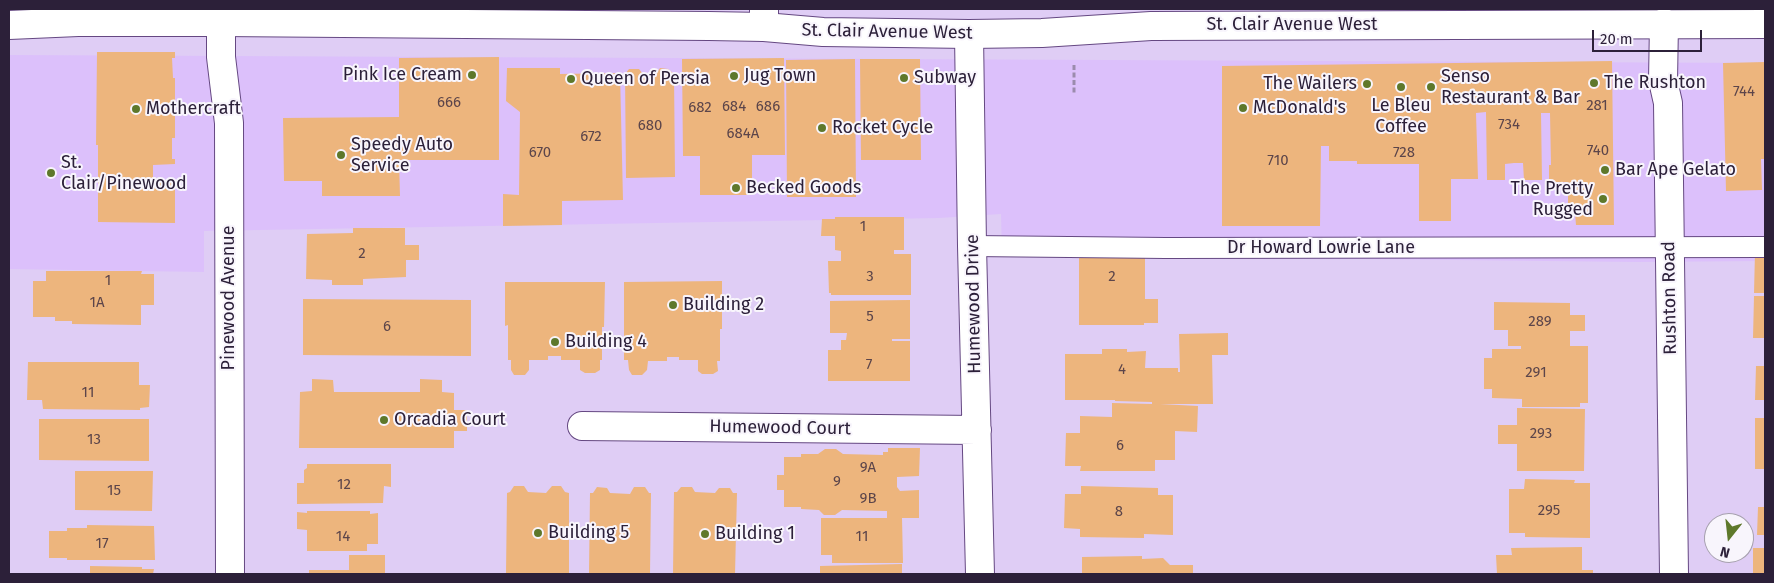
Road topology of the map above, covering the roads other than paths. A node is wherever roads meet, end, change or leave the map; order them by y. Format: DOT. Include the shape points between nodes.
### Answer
graph roads {
  1 [pos="764,18"];
  2 [pos="221,22"];
  3 [pos="1664,23"];
  4 [pos="1765,24"];
  5 [pos="9,25"];
  6 [pos="969,34"];
  7 [pos="972,246"];
  8 [pos="1669,247"];
  9 [pos="1765,247"];
  10 [pos="582,426"];
  11 [pos="977,430"];
  12 [pos="230,574"];
  13 [pos="980,574"];
  14 [pos="1674,574"];
  1 -- 2 [label="street, St. Clair Avenue West"];
  1 -- 6 [label="street, St. Clair Avenue West" via="823,32"];
  2 -- 5 [label="street, St. Clair Avenue West"];
  2 -- 12 [label="street, Pinewood Avenue" via="228,123"];
  3 -- 4 [label="street, St. Clair Avenue West"];
  3 -- 6 [label="street, St. Clair Avenue West" via="1151,26"];
  3 -- 8 [label="street, Rushton Road"];
  6 -- 7 [label="street, Humewood Drive"];
  7 -- 8 [label="lane, Dr Howard Lowrie Lane"];
  7 -- 11 [label="street, Humewood Drive"];
  8 -- 9 [label="lane, Dr Howard Lowrie Lane"];
  8 -- 14 [label="street, Rushton Road"];
  10 -- 11 [label="street, Humewood Court"];
  11 -- 13 [label="street, Humewood Drive"];
}
